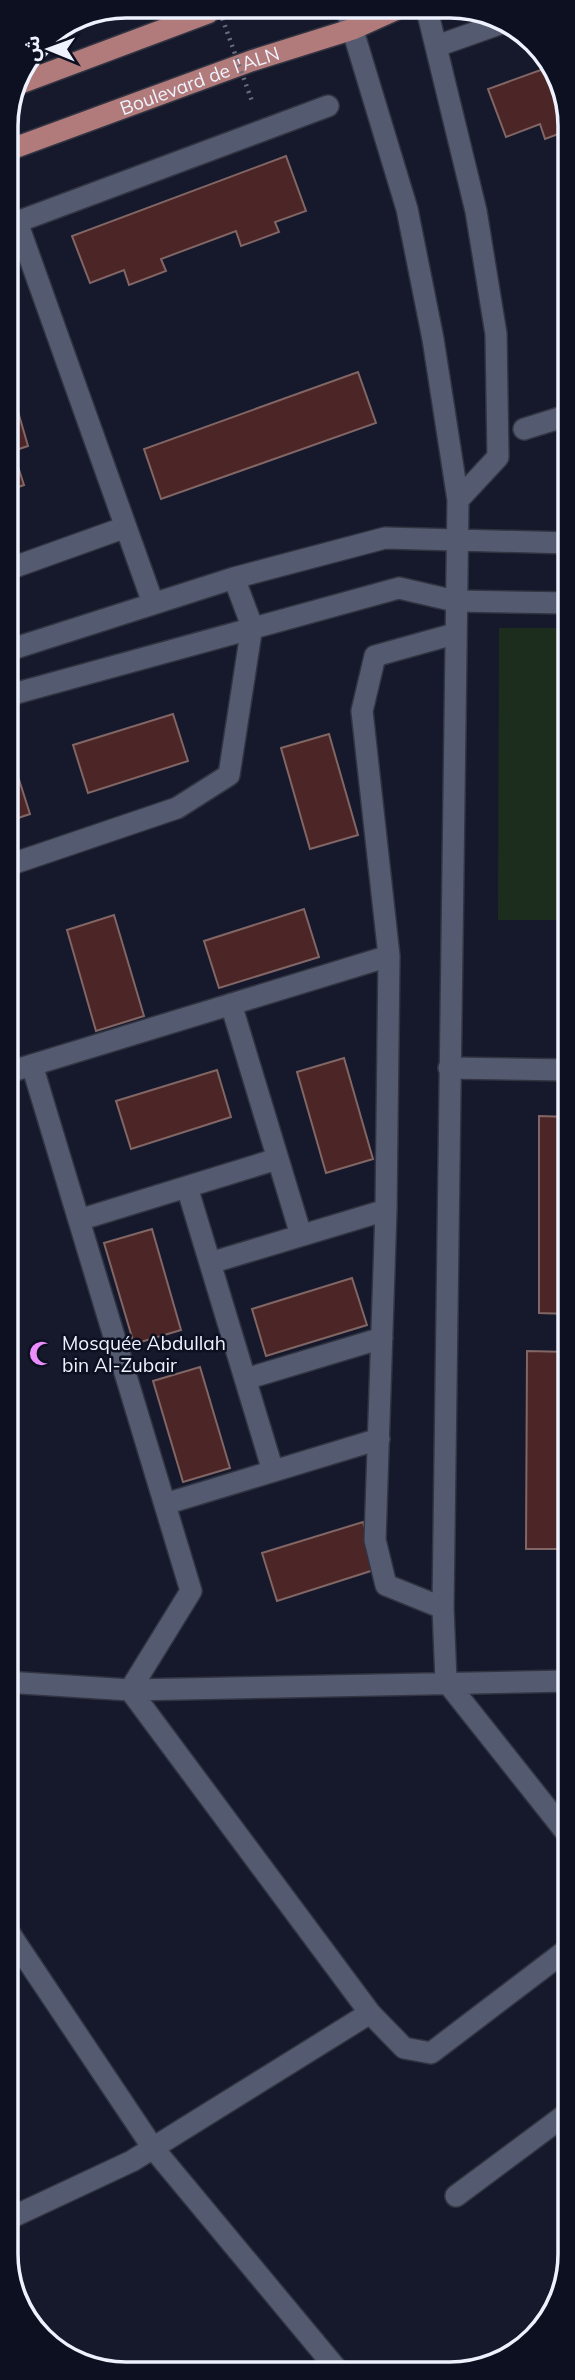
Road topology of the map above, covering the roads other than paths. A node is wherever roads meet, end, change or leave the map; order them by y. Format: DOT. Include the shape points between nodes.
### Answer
graph roads {
  1 [pos="195,18"];
  2 [pos="429,18"];
  3 [pos="350,20"];
  4 [pos="492,27"];
  5 [pos="437,46"];
  6 [pos="28,80"];
  7 [pos="328,106"];
  8 [pos="18,146"];
  9 [pos="18,221"];
  10 [pos="18,243"];
  11 [pos="558,418"];
  12 [pos="524,429"];
  13 [pos="458,500"];
  14 [pos="125,527"];
  15 [pos="457,542"];
  16 [pos="558,543"];
  17 [pos="18,566"];
  18 [pos="234,578"];
  19 [pos="455,601"];
  20 [pos="153,603"];
  21 [pos="558,603"];
  22 [pos="252,626"];
  23 [pos="454,634"];
  24 [pos="18,647"];
  25 [pos="18,693"];
  26 [pos="18,862"];
  27 [pos="389,956"];
  28 [pos="231,1004"];
  29 [pos="32,1065"];
  30 [pos="449,1068"];
  31 [pos="18,1069"];
  32 [pos="558,1070"];
  33 [pos="277,1160"];
  34 [pos="187,1186"];
  35 [pos="386,1210"];
  36 [pos="79,1220"];
  37 [pos="301,1235"];
  38 [pos="210,1263"];
  39 [pos="382,1338"];
  40 [pos="246,1379"];
  41 [pos="379,1439"];
  42 [pos="273,1471"];
  43 [pos="165,1504"];
  44 [pos="443,1608"];
  45 [pos="446,1681"];
  46 [pos="557,1681"];
  47 [pos="18,1683"];
  48 [pos="130,1690"];
  49 [pos="557,1821"];
  50 [pos="18,1946"];
  51 [pos="557,1957"];
  52 [pos="370,2013"];
  53 [pos="557,2128"];
  54 [pos="153,2148"];
  55 [pos="456,2196"];
  56 [pos="18,2215"];
  57 [pos="331,2362"];
  1 -- 6 [label="main road"];
  2 -- 5 [label="street"];
  3 -- 8 [label="main road, Boulevard de l'ALN"];
  3 -- 13 [label="street" via="407,209"];
  4 -- 5 [label="street"];
  5 -- 13 [label="street" via="476,211 496,334 498,457"];
  7 -- 9 [label="street"];
  10 -- 14 [label="street"];
  11 -- 12 [label="street"];
  13 -- 15 [label="street"];
  14 -- 17 [label="street"];
  14 -- 20 [label="street"];
  15 -- 16 [label="street"];
  15 -- 18 [label="street" via="385,538"];
  15 -- 19 [label="street"];
  18 -- 20 [label="street"];
  18 -- 22 [label="street"];
  19 -- 21 [label="street"];
  19 -- 22 [label="street" via="399,589"];
  19 -- 23 [label="street"];
  20 -- 24 [label="street"];
  22 -- 25 [label="street"];
  22 -- 26 [label="street" via="229,775 177,808"];
  23 -- 27 [label="street" via="376,656 362,710"];
  23 -- 30 [label="street"];
  27 -- 28 [label="street"];
  27 -- 35 [label="street"];
  28 -- 29 [label="street"];
  28 -- 33 [label="street"];
  29 -- 31 [label="street"];
  29 -- 36 [label="street"];
  30 -- 32 [label="street"];
  30 -- 44 [label="street"];
  33 -- 34 [label="street"];
  33 -- 37 [label="street"];
  34 -- 36 [label="street"];
  34 -- 38 [label="street"];
  35 -- 37 [label="street"];
  35 -- 39 [label="street"];
  36 -- 43 [label="street"];
  37 -- 38 [label="street"];
  38 -- 40 [label="street"];
  39 -- 40 [label="street"];
  39 -- 41 [label="street"];
  40 -- 42 [label="street"];
  41 -- 42 [label="street"];
  41 -- 44 [label="street" via="376,1540 386,1585"];
  42 -- 43 [label="street"];
  43 -- 48 [label="street" via="191,1591"];
  44 -- 45 [label="street"];
  45 -- 46 [label="street"];
  45 -- 48 [label="street"];
  45 -- 49 [label="street"];
  47 -- 48 [label="street"];
  48 -- 52 [label="street"];
  50 -- 54 [label="street"];
  51 -- 52 [label="street" via="431,2053 404,2048"];
  52 -- 54 [label="street"];
  53 -- 55 [label="street"];
  54 -- 56 [label="street"];
  54 -- 57 [label="street"];
}
